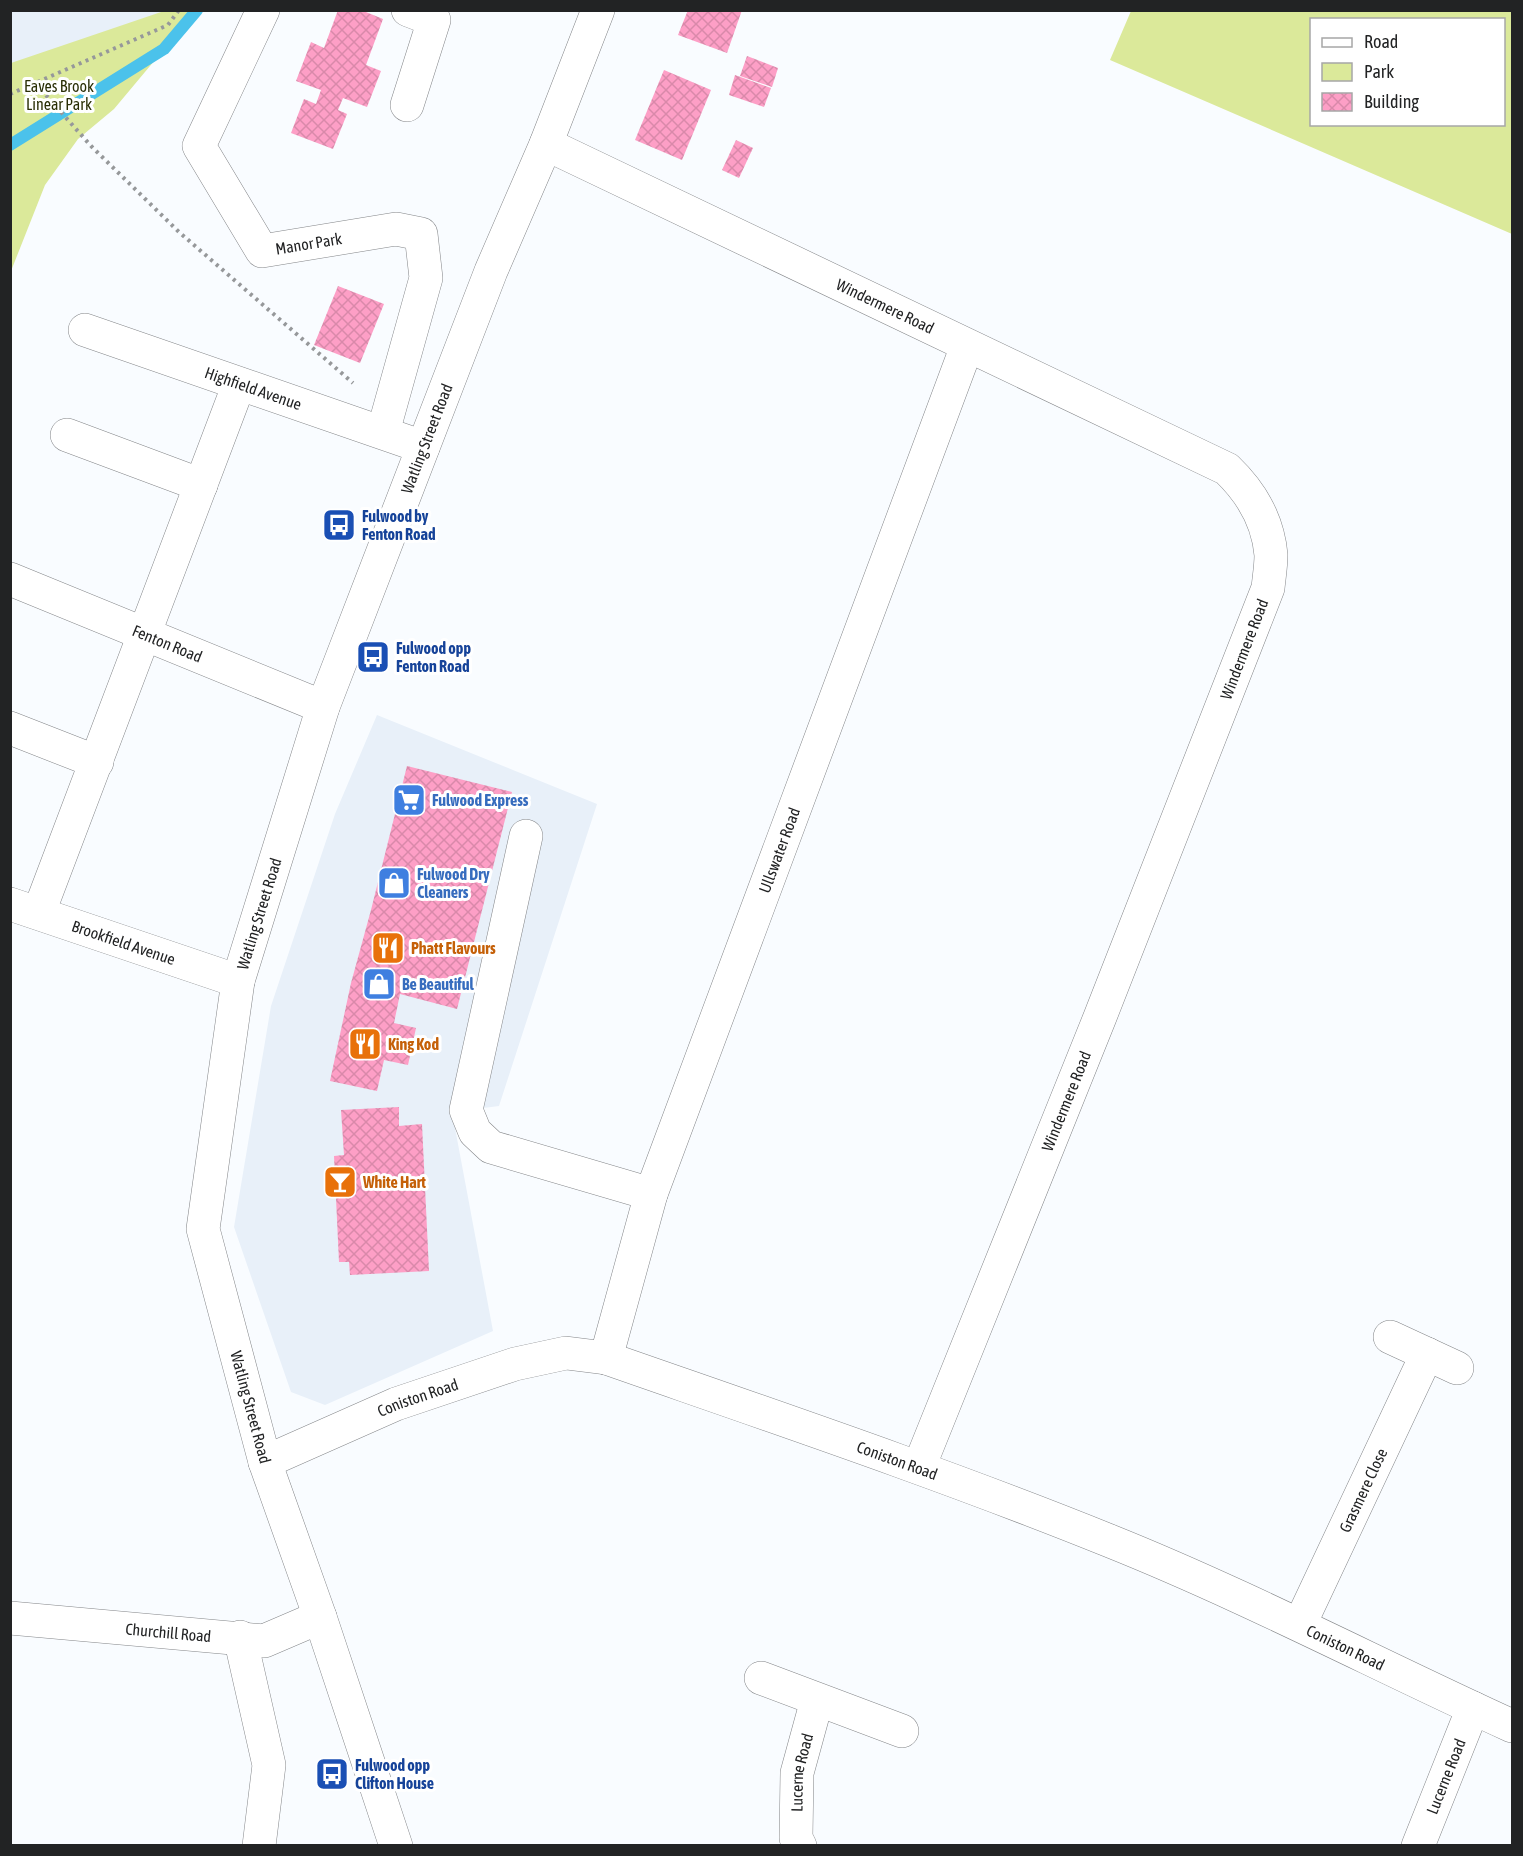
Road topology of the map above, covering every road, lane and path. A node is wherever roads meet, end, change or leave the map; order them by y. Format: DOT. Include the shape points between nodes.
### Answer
graph roads {
  1 [pos="178,10"];
  2 [pos="263,10"];
  3 [pos="408,10"];
  4 [pos="598,10"];
  5 [pos="36,84"];
  6 [pos="10,94"];
  7 [pos="407,105"];
  8 [pos="546,144"];
  9 [pos="85,330"];
  10 [pos="967,346"];
  11 [pos="239,384"];
  12 [pos="382,432"];
  13 [pos="67,435"];
  14 [pos="423,447"];
  15 [pos="201,485"];
  16 [pos="10,579"];
  17 [pos="144,634"];
  18 [pos="323,707"];
  19 [pos="10,728"];
  20 [pos="97,762"];
  21 [pos="526,836"];
  22 [pos="25,908"];
  23 [pos="238,981"];
  24 [pos="651,1194"];
  25 [pos="1390,1337"];
  26 [pos="1427,1354"];
  27 [pos="606,1358"];
  28 [pos="1457,1368"];
  29 [pos="265,1462"];
  30 [pos="919,1467"];
  31 [pos="320,1617"];
  32 [pos="10,1618"];
  33 [pos="1300,1624"];
  34 [pos="240,1637"];
  35 [pos="761,1678"];
  36 [pos="817,1700"];
  37 [pos="1473,1708"];
  38 [pos="1512,1726"];
  39 [pos="902,1731"];
  40 [pos="259,1845"];
  41 [pos="396,1845"];
  42 [pos="800,1845"];
  43 [pos="1418,1845"];
  1 -- 5 [label="path" via="168,25"];
  2 -- 12 [label="street, Manor Park" via="199,146 262,251 396,229 421,234 426,278"];
  3 -- 7 [label="street" via="434,20"];
  4 -- 8 [label="street, Watling Street Road"];
  5 -- 6 [label="path"];
  5 -- 12 [label="path" via="179,232 358,387"];
  8 -- 10 [label="street, Windermere Road"];
  8 -- 14 [label="street, Watling Street Road" via="491,271"];
  9 -- 11 [label="street, Highfield Avenue"];
  10 -- 24 [label="street, Ullswater Road"];
  10 -- 30 [label="street, Windermere Road" via="1227,469 1244,485 1257,506 1270,555 1268,588"];
  11 -- 12 [label="street, Highfield Avenue"];
  11 -- 15 [label="street"];
  12 -- 14 [label="street, Highfield Avenue"];
  13 -- 15 [label="street"];
  14 -- 18 [label="street, Watling Street Road"];
  15 -- 17 [label="street"];
  16 -- 17 [label="street, Fenton Road"];
  17 -- 18 [label="street, Fenton Road"];
  17 -- 20 [label="street"];
  18 -- 23 [label="street, Watling Street Road"];
  19 -- 20 [label="street"];
  20 -- 22 [label="street"];
  21 -- 24 [label="street" via="466,1110 475,1132 491,1147"];
  22 -- 23 [label="street, Brookfield Avenue"];
  23 -- 29 [label="street, Watling Street Road" via="203,1229"];
  24 -- 27 [label="street, Ullswater Road"];
  25 -- 26 [label="street"];
  26 -- 28 [label="street"];
  26 -- 33 [label="street, Grasmere Close"];
  27 -- 29 [label="street, Coniston Road" via="566,1353 515,1364 396,1404"];
  27 -- 30 [label="street, Coniston Road"];
  29 -- 31 [label="street, Watling Street Road"];
  30 -- 33 [label="street, Coniston Road" via="1112,1542"];
  31 -- 34 [label="street, Churchill Road" via="264,1641"];
  31 -- 41 [label="street, Watling Street Road"];
  32 -- 34 [label="street, Churchill Road"];
  33 -- 37 [label="street, Coniston Road"];
  34 -- 40 [label="street" via="269,1765"];
  35 -- 36 [label="street"];
  36 -- 39 [label="street"];
  36 -- 42 [label="street, Lucerne Road" via="797,1773 796,1838"];
  37 -- 38 [label="street, Coniston Road"];
  37 -- 43 [label="street, Lucerne Road"];
}
